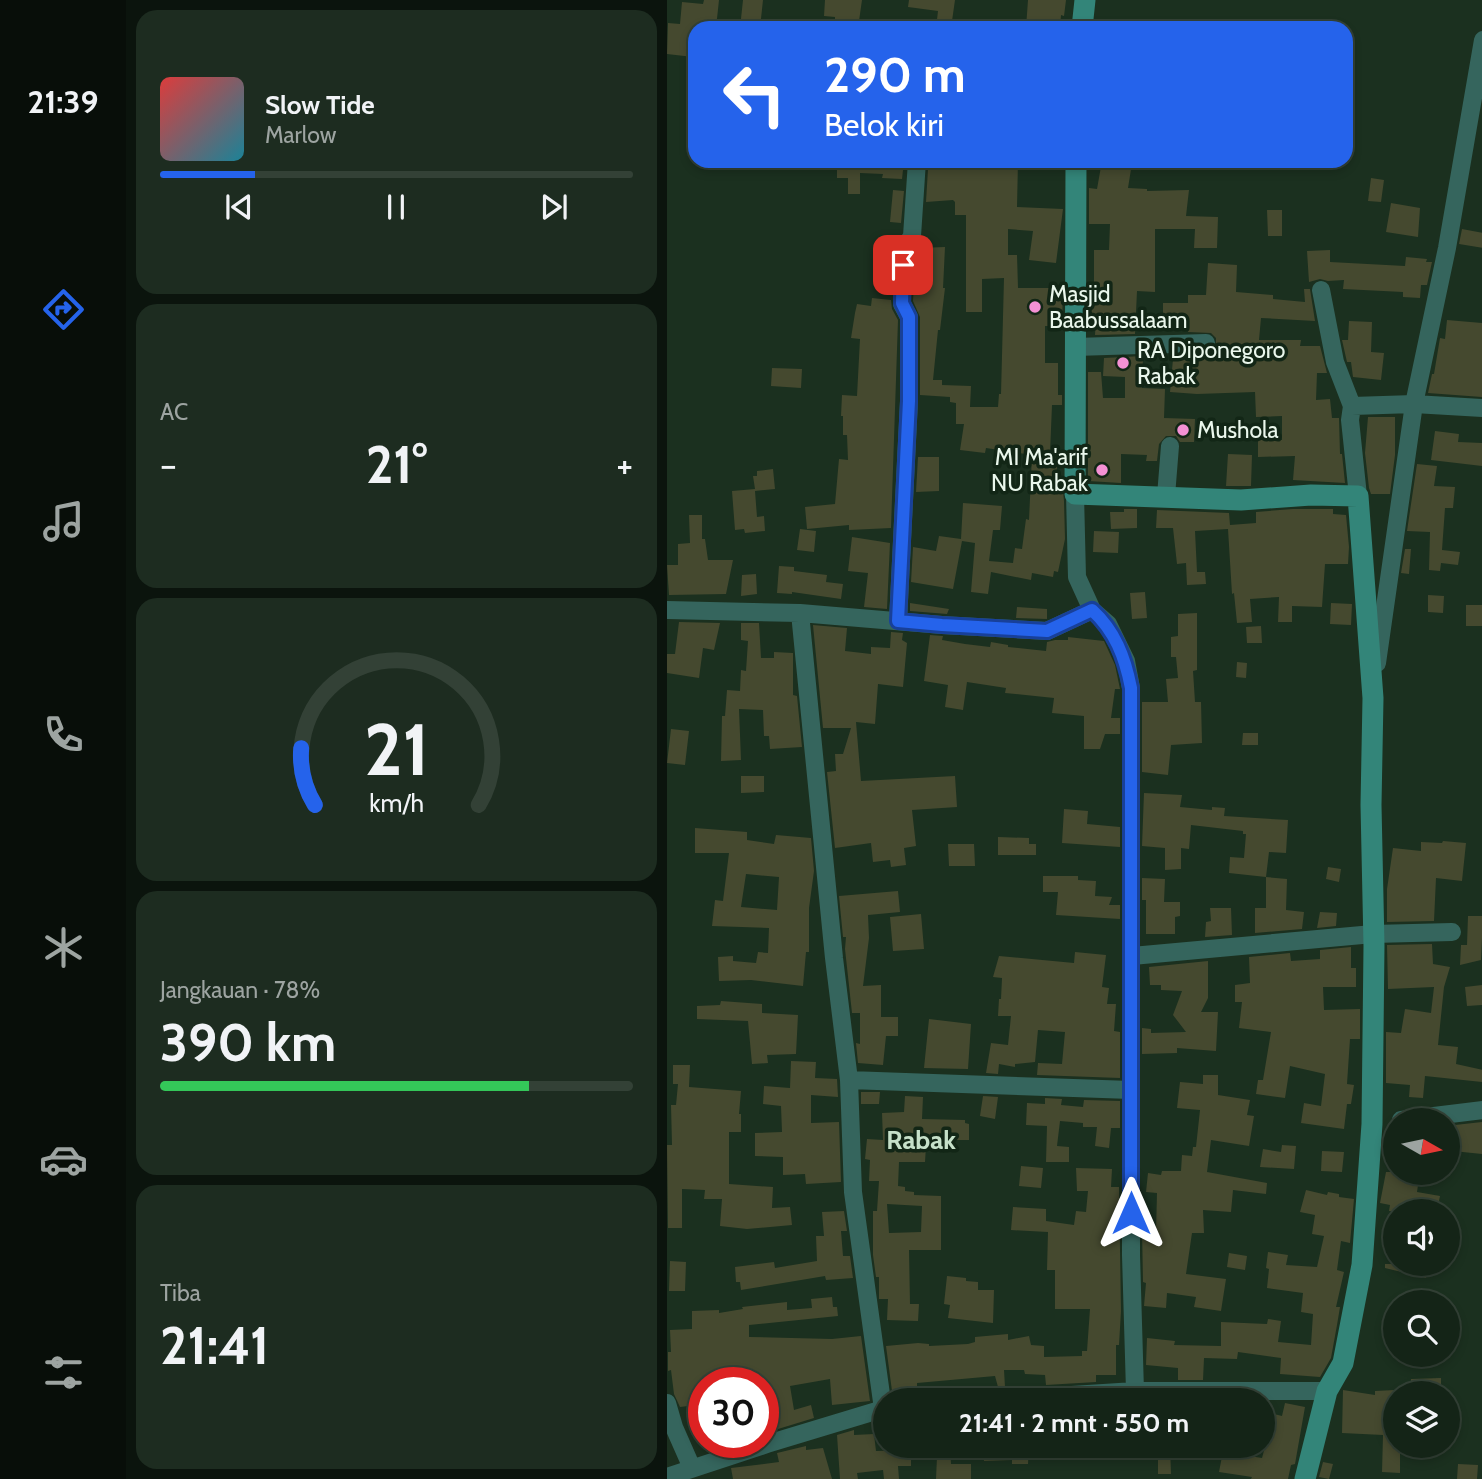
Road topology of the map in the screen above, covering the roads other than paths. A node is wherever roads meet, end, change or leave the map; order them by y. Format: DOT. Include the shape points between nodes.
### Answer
graph roads {
  1 [pos="1085,0"];
  2 [pos="1083,21"];
  3 [pos="1482,40"];
  4 [pos="917,168"];
  5 [pos="1075,168"];
  6 [pos="1321,289"];
  7 [pos="1205,343"];
  8 [pos="1075,347"];
  9 [pos="1414,404"];
  10 [pos="1352,406"];
  11 [pos="1482,408"];
  12 [pos="1170,446"];
  13 [pos="1075,494"];
  14 [pos="1166,496"];
  15 [pos="1358,496"];
  16 [pos="667,610"];
  17 [pos="1092,610"];
  18 [pos="800,613"];
  19 [pos="898,621"];
  20 [pos="1373,698"];
  21 [pos="1452,932"];
  22 [pos="1373,934"];
  23 [pos="1132,956"];
  24 [pos="849,1080"];
  25 [pos="1131,1090"];
  26 [pos="1482,1110"];
  27 [pos="1460,1113"];
  28 [pos="1383,1123"];
  29 [pos="1372,1124"];
  30 [pos="882,1388"];
  31 [pos="1135,1388"];
  32 [pos="1275,1391"];
  33 [pos="1327,1391"];
  34 [pos="667,1403"];
  35 [pos="873,1412"];
  36 [pos="692,1468"];
  37 [pos="667,1476"];
  38 [pos="1305,1479"];
  1 -- 2 [label="street"];
  3 -- 9 [label="street" via="1447,248"];
  4 -- 19 [label="street" via="912,236 903,265 902,303 909,317 909,401"];
  5 -- 8 [label="street"];
  6 -- 10 [label="street" via="1335,362"];
  7 -- 8 [label="street"];
  8 -- 13 [label="street"];
  9 -- 10 [label="street"];
  9 -- 11 [label="street"];
  9 -- 20 [label="street"];
  10 -- 15 [label="street" via="1349,420"];
  12 -- 14 [label="street"];
  13 -- 14 [label="street"];
  13 -- 17 [label="street" via="1077,577"];
  14 -- 15 [label="street" via="1241,500"];
  15 -- 20 [label="street"];
  16 -- 18 [label="street"];
  17 -- 19 [label="street" via="1047,631"];
  17 -- 23 [label="street" via="1107,624 1126,661 1131,688"];
  18 -- 19 [label="street"];
  18 -- 24 [label="street"];
  20 -- 22 [label="street"];
  21 -- 22 [label="street"];
  22 -- 23 [label="street"];
  22 -- 29 [label="street"];
  23 -- 25 [label="street"];
  24 -- 25 [label="street"];
  24 -- 30 [label="street" via="853,1192"];
  25 -- 31 [label="street"];
  26 -- 27 [label="street"];
  28 -- 29 [label="street"];
  29 -- 33 [label="street" via="1362,1265 1343,1363"];
  32 -- 33 [label="street"];
  33 -- 38 [label="street"];
  34 -- 36 [label="street"];
  35 -- 36 [label="street"];
  36 -- 37 [label="street"];
}
